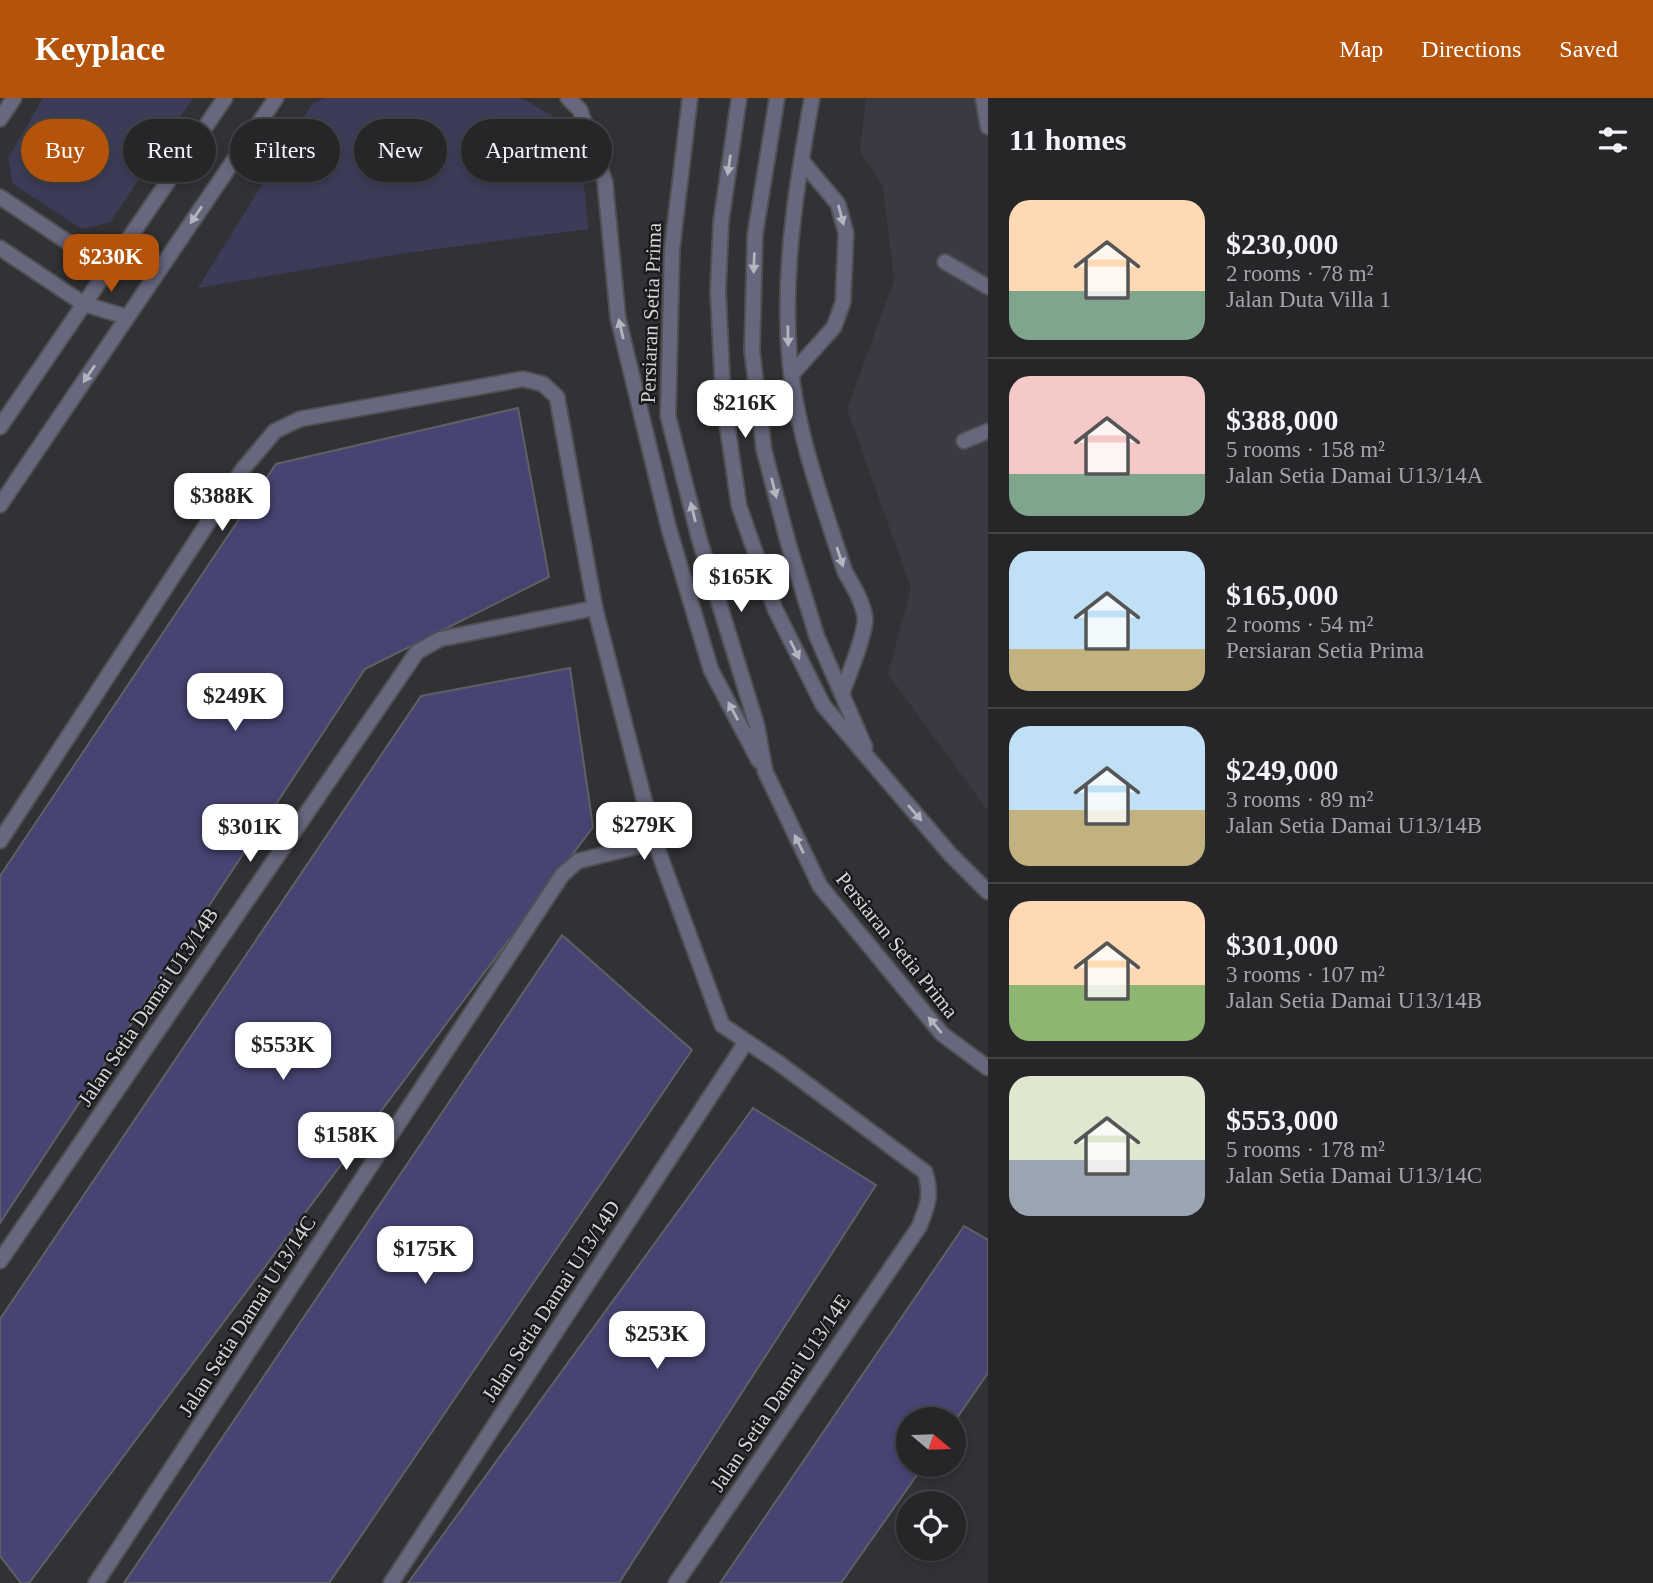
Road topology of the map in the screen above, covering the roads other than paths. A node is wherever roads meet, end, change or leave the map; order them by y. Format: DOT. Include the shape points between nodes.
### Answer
graph roads {
  1 [pos="14,98"];
  2 [pos="225,98"];
  3 [pos="276,98"];
  4 [pos="568,98"];
  5 [pos="690,98"];
  6 [pos="739,98"];
  7 [pos="777,98"];
  8 [pos="813,98"];
  9 [pos="983,98"];
  10 [pos="0,119"];
  11 [pos="988,127"];
  12 [pos="802,161"];
  13 [pos="0,197"];
  14 [pos="0,248"];
  15 [pos="945,262"];
  16 [pos="108,269"];
  17 [pos="988,287"];
  18 [pos="84,304"];
  19 [pos="127,317"];
  20 [pos="792,374"];
  21 [pos="0,427"];
  22 [pos="988,430"];
  23 [pos="964,441"];
  24 [pos="0,505"];
  25 [pos="596,608"];
  26 [pos="842,693"];
  27 [pos="871,761"];
  28 [pos="765,771"];
  29 [pos="0,841"];
  30 [pos="655,842"];
  31 [pos="988,892"];
  32 [pos="746,1042"];
  33 [pos="988,1068"];
  34 [pos="0,1261"];
  35 [pos="96,1583"];
  36 [pos="391,1583"];
  37 [pos="676,1583"];
  1 -- 10 [label="street"];
  2 -- 16 [label="street"];
  3 -- 19 [label="street, one-way"];
  28 -- 4 [label="street, one-way" via="711,670 677,554 618,318 605,182 580,110"];
  28 -- 5 [label="street, Persiaran Setia Prima, one-way" via="757,726 699,538 668,415 672,249"];
  6 -- 27 [label="street, one-way" via="721,222 718,291 723,396 739,506 775,609 823,705"];
  7 -- 26 [label="street, one-way" via="755,235 752,351 764,450 789,546 817,638"];
  8 -- 12 [label="street"];
  9 -- 11 [label="street"];
  12 -- 20 [label="street, one-way" via="788,265"];
  12 -- 20 [label="street, one-way" via="838,204 846,233 843,302 834,327"];
  13 -- 16 [label="street"];
  14 -- 18 [label="street"];
  15 -- 17 [label="street"];
  16 -- 18 [label="street"];
  18 -- 19 [label="street"];
  18 -- 21 [label="street"];
  19 -- 24 [label="street, one-way"];
  20 -- 26 [label="street, one-way" via="799,419 827,514 865,620"];
  22 -- 23 [label="street"];
  25 -- 29 [label="street, Jalan Setia Damai U13/14E" via="557,397 542,384 523,379 300,419 275,431 243,469"];
  25 -- 30 [label="street, Jalan Setia Damai U13/14E"];
  25 -- 34 [label="street, Jalan Setia Damai U13/14B" via="440,639 417,652"];
  26 -- 27 [label="street"];
  27 -- 31 [label="street, one-way"];
  33 -- 28 [label="street, Persiaran Setia Prima, one-way" via="942,1034 820,886"];
  30 -- 32 [label="street, Jalan Setia Damai U13/14E" via="722,1025"];
  30 -- 35 [label="street, Jalan Setia Damai U13/14C" via="579,861 562,875"];
  32 -- 36 [label="street, Jalan Setia Damai U13/14D"];
  32 -- 37 [label="street, Jalan Setia Damai U13/14E" via="925,1172 930,1188 919,1227"];
}
